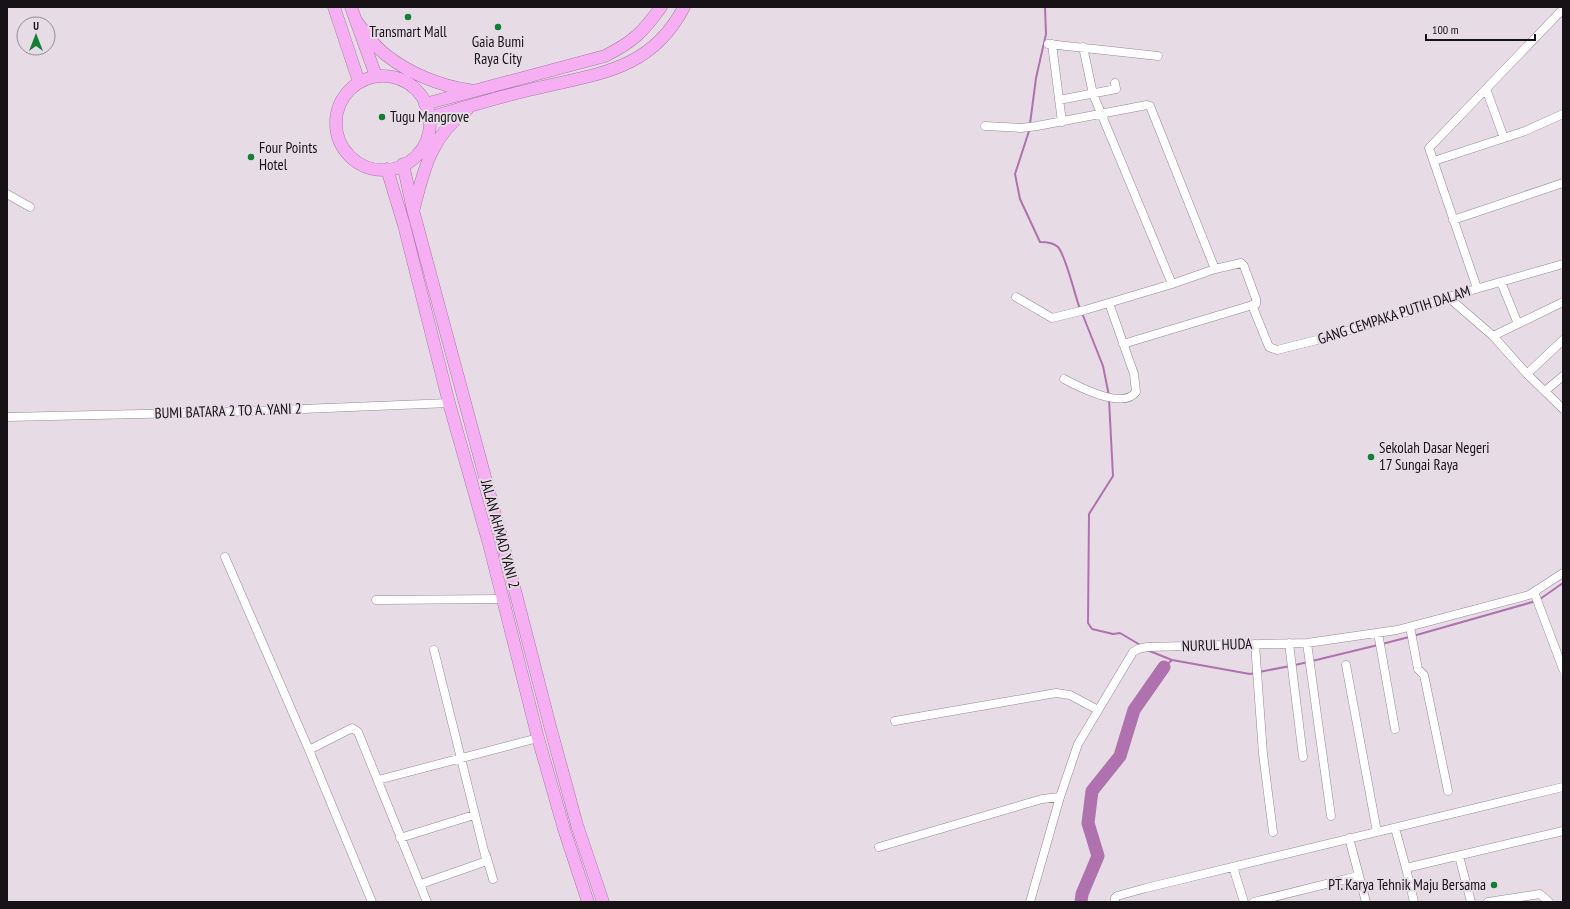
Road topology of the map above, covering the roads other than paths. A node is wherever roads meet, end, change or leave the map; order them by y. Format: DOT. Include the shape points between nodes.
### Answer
graph roads {
  1 [pos="334,7"];
  2 [pos="351,7"];
  3 [pos="660,7"];
  4 [pos="684,7"];
  5 [pos="1563,9"];
  6 [pos="357,22"];
  7 [pos="1083,48"];
  8 [pos="1158,56"];
  9 [pos="376,76"];
  10 [pos="359,82"];
  11 [pos="1115,83"];
  12 [pos="1486,89"];
  13 [pos="471,91"];
  14 [pos="1093,94"];
  15 [pos="1059,100"];
  16 [pos="425,104"];
  17 [pos="473,105"];
  18 [pos="1563,114"];
  19 [pos="1102,115"];
  20 [pos="429,118"];
  21 [pos="1062,122"];
  22 [pos="985,126"];
  23 [pos="1504,138"];
  24 [pos="1434,161"];
  25 [pos="403,164"];
  26 [pos="387,169"];
  27 [pos="1563,183"];
  28 [pos="7,194"];
  29 [pos="30,208"];
  30 [pos="413,210"];
  31 [pos="1453,220"];
  32 [pos="1563,264"];
  33 [pos="1215,269"];
  34 [pos="1501,282"];
  35 [pos="1172,284"];
  36 [pos="1477,288"];
  37 [pos="1016,297"];
  38 [pos="1448,297"];
  39 [pos="1561,302"];
  40 [pos="1109,303"];
  41 [pos="1252,305"];
  42 [pos="1518,324"];
  43 [pos="1493,336"];
  44 [pos="1563,340"];
  45 [pos="1123,344"];
  46 [pos="1527,374"];
  47 [pos="1563,376"];
  48 [pos="1064,379"];
  49 [pos="1545,391"];
  50 [pos="449,403"];
  51 [pos="1563,409"];
  52 [pos="7,417"];
  53 [pos="225,556"];
  54 [pos="1563,573"];
  55 [pos="1535,594"];
  56 [pos="503,599"];
  57 [pos="376,600"];
  58 [pos="1410,629"];
  59 [pos="1378,635"];
  60 [pos="1289,643"];
  61 [pos="1307,643"];
  62 [pos="1255,644"];
  63 [pos="434,650"];
  64 [pos="1346,665"];
  65 [pos="1563,669"];
  66 [pos="1098,710"];
  67 [pos="895,721"];
  68 [pos="1395,729"];
  69 [pos="538,738"];
  70 [pos="309,750"];
  71 [pos="1304,757"];
  72 [pos="460,759"];
  73 [pos="378,780"];
  74 [pos="1563,787"];
  75 [pos="1448,791"];
  76 [pos="1060,797"];
  77 [pos="474,815"];
  78 [pos="1331,816"];
  79 [pos="1395,828"];
  80 [pos="1563,831"];
  81 [pos="1273,832"];
  82 [pos="1377,832"];
  83 [pos="400,838"];
  84 [pos="1349,838"];
  85 [pos="879,847"];
  86 [pos="486,855"];
  87 [pos="1459,856"];
  88 [pos="1233,867"];
  89 [pos="1406,868"];
  90 [pos="1358,876"];
  91 [pos="493,879"];
  92 [pos="421,884"];
  93 [pos="1116,899"];
  94 [pos="372,902"];
  95 [pos="427,902"];
  96 [pos="588,902"];
  97 [pos="603,902"];
  98 [pos="1030,902"];
  99 [pos="1244,902"];
  100 [pos="1254,902"];
  101 [pos="1366,902"];
  102 [pos="1414,902"];
  103 [pos="1471,902"];
  104 [pos="1488,902"];
  105 [pos="1550,902"];
  1 -- 10 [label="highway"];
  2 -- 6 [label="highway"];
  3 -- 13 [label="highway" via="644,30 605,56"];
  4 -- 17 [label="highway" via="679,17 651,50 614,70"];
  5 -- 12 [label="street"];
  6 -- 9 [label="highway"];
  6 -- 13 [label="highway" via="375,44 393,60 439,84"];
  7 -- 8 [label="street"];
  7 -- 14 [label="street"];
  7 -- 15 [label="street" via="1050,44"];
  9 -- 10 [label="highway"];
  9 -- 16 [label="highway" via="398,78 409,84 418,92"];
  10 -- 26 [label="highway" via="346,93 338,108 336,120 340,142 350,156 364,166"];
  11 -- 14 [label="street" via="1116,89"];
  12 -- 23 [label="street"];
  12 -- 24 [label="street" via="1429,148"];
  13 -- 16 [label="highway"];
  14 -- 15 [label="street"];
  14 -- 19 [label="street"];
  15 -- 21 [label="street"];
  16 -- 20 [label="highway"];
  17 -- 20 [label="highway"];
  17 -- 30 [label="highway" via="455,118 434,149 424,167"];
  18 -- 23 [label="street"];
  19 -- 21 [label="street"];
  19 -- 33 [label="street" via="1150,106"];
  19 -- 35 [label="street"];
  20 -- 25 [label="highway" via="426,142 419,153"];
  21 -- 22 [label="street" via="1030,127"];
  23 -- 24 [label="street"];
  24 -- 31 [label="street"];
  25 -- 26 [label="highway"];
  25 -- 30 [label="highway, JALAN AHMAD YANI 2"];
  26 -- 50 [label="highway, JALAN AHMAD YANI 2" via="404,225"];
  27 -- 31 [label="street"];
  28 -- 29 [label="street"];
  30 -- 97 [label="highway, JALAN AHMAD YANI 2" via="577,825"];
  31 -- 36 [label="street"];
  32 -- 34 [label="street, GANG CEMPAKA PUTIH DALAM"];
  33 -- 35 [label="street"];
  33 -- 41 [label="street" via="1241,263 1256,299 1256,304"];
  34 -- 36 [label="street, GANG CEMPAKA PUTIH DALAM"];
  34 -- 42 [label="street"];
  35 -- 40 [label="street"];
  36 -- 38 [label="street, GANG CEMPAKA PUTIH DALAM"];
  37 -- 40 [label="street" via="1052,318"];
  38 -- 41 [label="street, GANG CEMPAKA PUTIH DALAM" via="1393,317 1277,350 1270,347"];
  38 -- 43 [label="street"];
  39 -- 42 [label="street"];
  40 -- 45 [label="street"];
  41 -- 45 [label="street"];
  42 -- 43 [label="street"];
  43 -- 46 [label="street"];
  44 -- 46 [label="street"];
  45 -- 48 [label="street" via="1134,374 1136,392 1131,397 1110,398"];
  46 -- 49 [label="street"];
  47 -- 49 [label="street"];
  49 -- 51 [label="street"];
  50 -- 52 [label="street, BUMI BATARA 2 TO A. YANI 2"];
  50 -- 56 [label="highway, JALAN AHMAD YANI 2"];
  53 -- 70 [label="street"];
  54 -- 55 [label="street, NURUL HUDA"];
  55 -- 58 [label="street, NURUL HUDA"];
  55 -- 65 [label="street"];
  56 -- 57 [label="street"];
  56 -- 69 [label="highway, JALAN AHMAD YANI 2"];
  58 -- 59 [label="street, NURUL HUDA"];
  58 -- 75 [label="street" via="1418,670 1424,676"];
  59 -- 61 [label="street, NURUL HUDA"];
  59 -- 68 [label="street"];
  60 -- 61 [label="street, NURUL HUDA"];
  60 -- 62 [label="street, NURUL HUDA"];
  60 -- 71 [label="street"];
  61 -- 78 [label="street"];
  62 -- 66 [label="street, NURUL HUDA" via="1144,648 1133,652"];
  62 -- 81 [label="street" via="1263,754"];
  63 -- 72 [label="street"];
  64 -- 82 [label="street"];
  66 -- 67 [label="street" via="1070,695 1056,692"];
  66 -- 76 [label="street, NURUL HUDA" via="1078,744"];
  69 -- 72 [label="street"];
  69 -- 96 [label="highway, JALAN AHMAD YANI 2"];
  70 -- 73 [label="street" via="352,728 355,729"];
  70 -- 94 [label="street"];
  72 -- 73 [label="street"];
  72 -- 77 [label="street"];
  73 -- 83 [label="street"];
  74 -- 79 [label="street"];
  76 -- 85 [label="street" via="1042,799"];
  76 -- 98 [label="street, NURUL HUDA"];
  77 -- 83 [label="street"];
  77 -- 86 [label="street"];
  79 -- 82 [label="street"];
  79 -- 89 [label="street"];
  80 -- 87 [label="street"];
  82 -- 84 [label="street"];
  83 -- 92 [label="street"];
  84 -- 88 [label="street"];
  84 -- 90 [label="street"];
  86 -- 91 [label="street"];
  86 -- 92 [label="street" via="484,862"];
  87 -- 89 [label="street"];
  87 -- 103 [label="street"];
  88 -- 93 [label="street"];
  88 -- 99 [label="street"];
  89 -- 102 [label="street"];
  90 -- 100 [label="street"];
  90 -- 101 [label="street"];
  92 -- 95 [label="street"];
  104 -- 105 [label="street" via="1540,894"];
}
